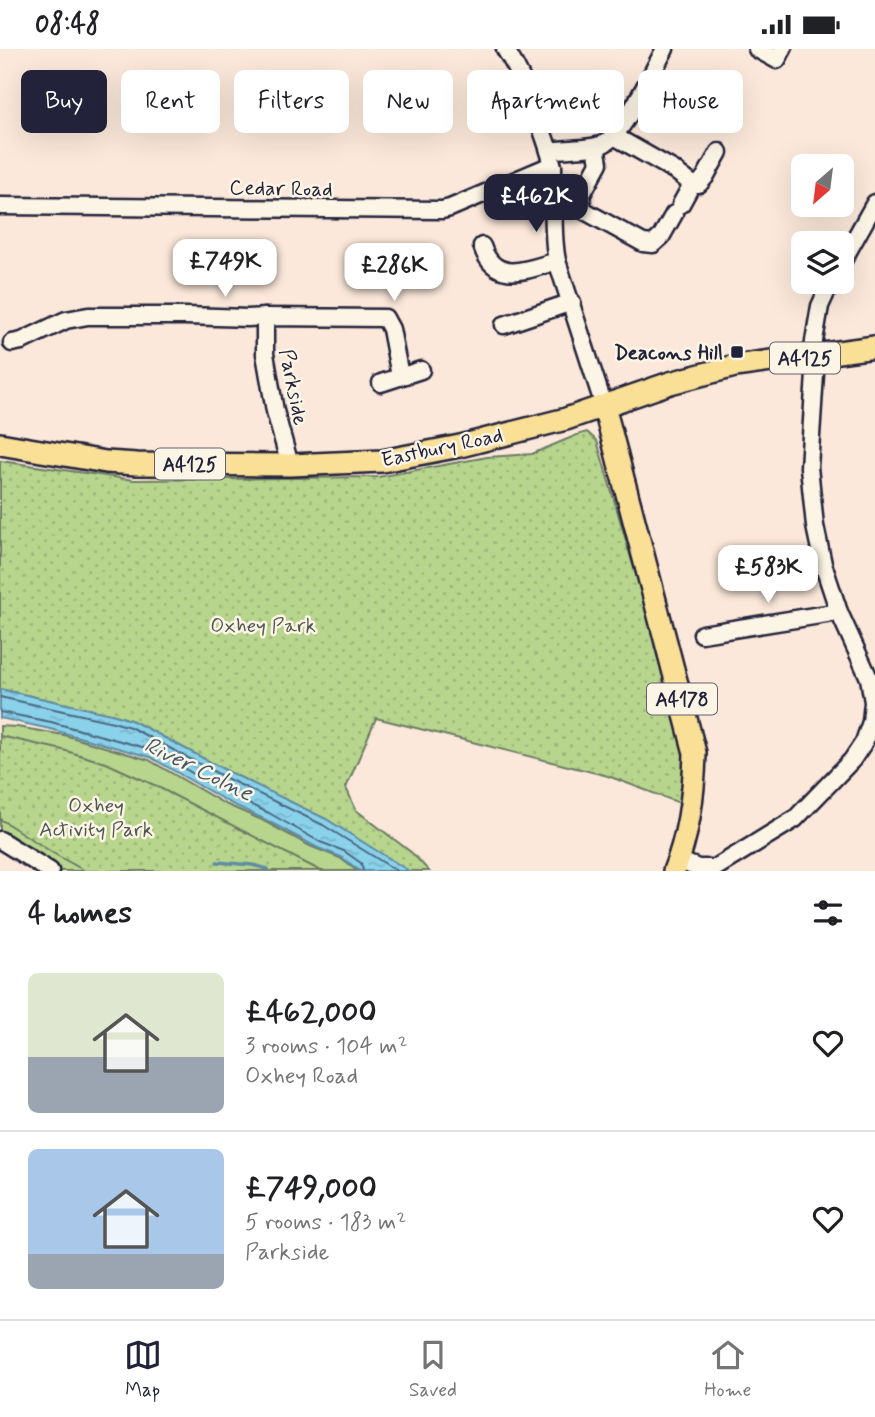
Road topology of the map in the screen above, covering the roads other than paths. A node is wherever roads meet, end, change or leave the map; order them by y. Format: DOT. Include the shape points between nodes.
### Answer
graph roads {
  1 [pos="505,49"];
  2 [pos="665,49"];
  3 [pos="757,49"];
  4 [pos="783,49"];
  5 [pos="614,136"];
  6 [pos="596,147"];
  7 [pos="719,152"];
  8 [pos="551,158"];
  9 [pos="692,184"];
  10 [pos="875,203"];
  11 [pos="0,206"];
  12 [pos="854,241"];
  13 [pos="482,246"];
  14 [pos="558,261"];
  15 [pos="826,294"];
  16 [pos="572,302"];
  17 [pos="265,317"];
  18 [pos="503,325"];
  19 [pos="12,343"];
  20 [pos="875,347"];
  21 [pos="813,357"];
  22 [pos="421,370"];
  23 [pos="400,376"];
  24 [pos="381,383"];
  25 [pos="604,406"];
  26 [pos="0,444"];
  27 [pos="290,465"];
  28 [pos="839,612"];
  29 [pos="702,634"];
  30 [pos="0,841"];
  31 [pos="676,865"];
  32 [pos="716,870"];
  33 [pos="50,871"];
  1 -- 8 [label="street" via="523,81"];
  2 -- 5 [label="street"];
  3 -- 4 [label="street" via="777,60"];
  5 -- 6 [label="street"];
  5 -- 9 [label="street"];
  6 -- 8 [label="street, Cedar Road"];
  6 -- 9 [label="street" via="598,163 581,196 583,209 643,243 653,244 661,237"];
  7 -- 9 [label="street" via="702,181"];
  8 -- 11 [label="street, Cedar Road" via="542,169 442,210"];
  8 -- 14 [label="street"];
  10 -- 12 [label="street"];
  13 -- 14 [label="street" via="490,263 504,271 520,272"];
  14 -- 16 [label="street"];
  15 -- 21 [label="street"];
  16 -- 18 [label="street"];
  16 -- 25 [label="street"];
  17 -- 19 [label="street, Parkside" via="79,317"];
  17 -- 23 [label="street, Parkside" via="384,318"];
  17 -- 27 [label="street, Parkside" via="265,354"];
  20 -- 21 [label="main road, Eastbury Road / A4125"];
  21 -- 25 [label="main road, Eastbury Road / A4125" via="735,366"];
  21 -- 28 [label="street" via="809,467 815,526"];
  22 -- 23 [label="street"];
  23 -- 24 [label="street"];
  25 -- 27 [label="main road, Eastbury Road / A4125" via="486,439 382,461"];
  25 -- 31 [label="main road, A4178" via="694,743 695,784"];
  26 -- 27 [label="main road, Eastbury Road / A4125" via="106,462"];
  28 -- 29 [label="street"];
  28 -- 32 [label="street" via="869,678 873,702 864,742 794,820"];
  30 -- 33 [label="street"];
  31 -- 32 [label="street"];
}
